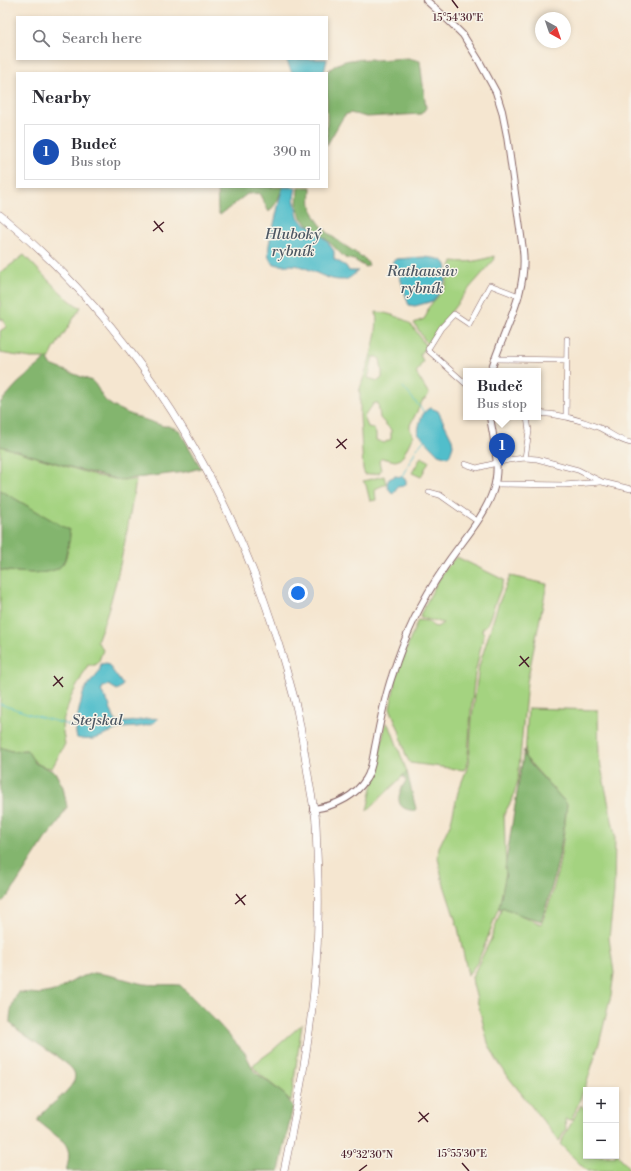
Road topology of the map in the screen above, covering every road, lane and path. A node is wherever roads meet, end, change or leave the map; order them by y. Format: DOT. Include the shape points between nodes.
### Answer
graph roads {
  1 [pos="426,0"];
  2 [pos="0,215"];
  3 [pos="520,296"];
  4 [pos="567,339"];
  5 [pos="494,359"];
  6 [pos="567,360"];
  7 [pos="492,368"];
  8 [pos="463,381"];
  9 [pos="541,413"];
  10 [pos="566,417"];
  11 [pos="490,420"];
  12 [pos="527,420"];
  13 [pos="631,443"];
  14 [pos="525,458"];
  15 [pos="497,463"];
  16 [pos="466,464"];
  17 [pos="602,482"];
  18 [pos="495,484"];
  19 [pos="631,490"];
  20 [pos="429,492"];
  21 [pos="477,521"];
  22 [pos="313,809"];
  23 [pos="284,1171"];
  1 -- 3 [label="street" via="454,25 472,47 488,76 502,111 524,261"];
  2 -- 22 [label="main road" via="60,269 109,325 160,392 203,463 237,530 270,616 297,710"];
  3 -- 5 [label="street"];
  3 -- 8 [label="street" via="490,285 469,324 454,314 441,328 428,348 429,351"];
  4 -- 6 [label="street"];
  5 -- 6 [label="street"];
  5 -- 7 [label="street"];
  6 -- 10 [label="street"];
  9 -- 10 [label="street"];
  10 -- 13 [label="street"];
  11 -- 15 [label="street"];
  12 -- 14 [label="street" via="529,431"];
  14 -- 15 [label="street"];
  14 -- 17 [label="street" via="578,470"];
  15 -- 16 [label="street" via="477,468"];
  15 -- 18 [label="street"];
  17 -- 18 [label="street" via="564,485"];
  17 -- 19 [label="street"];
  18 -- 21 [label="street"];
  20 -- 21 [label="street" via="440,495"];
  21 -- 22 [label="street" via="432,586 410,627 388,690 369,774 348,798 330,806"];
  22 -- 23 [label="main road" via="318,880 315,988 301,1090"];
}
